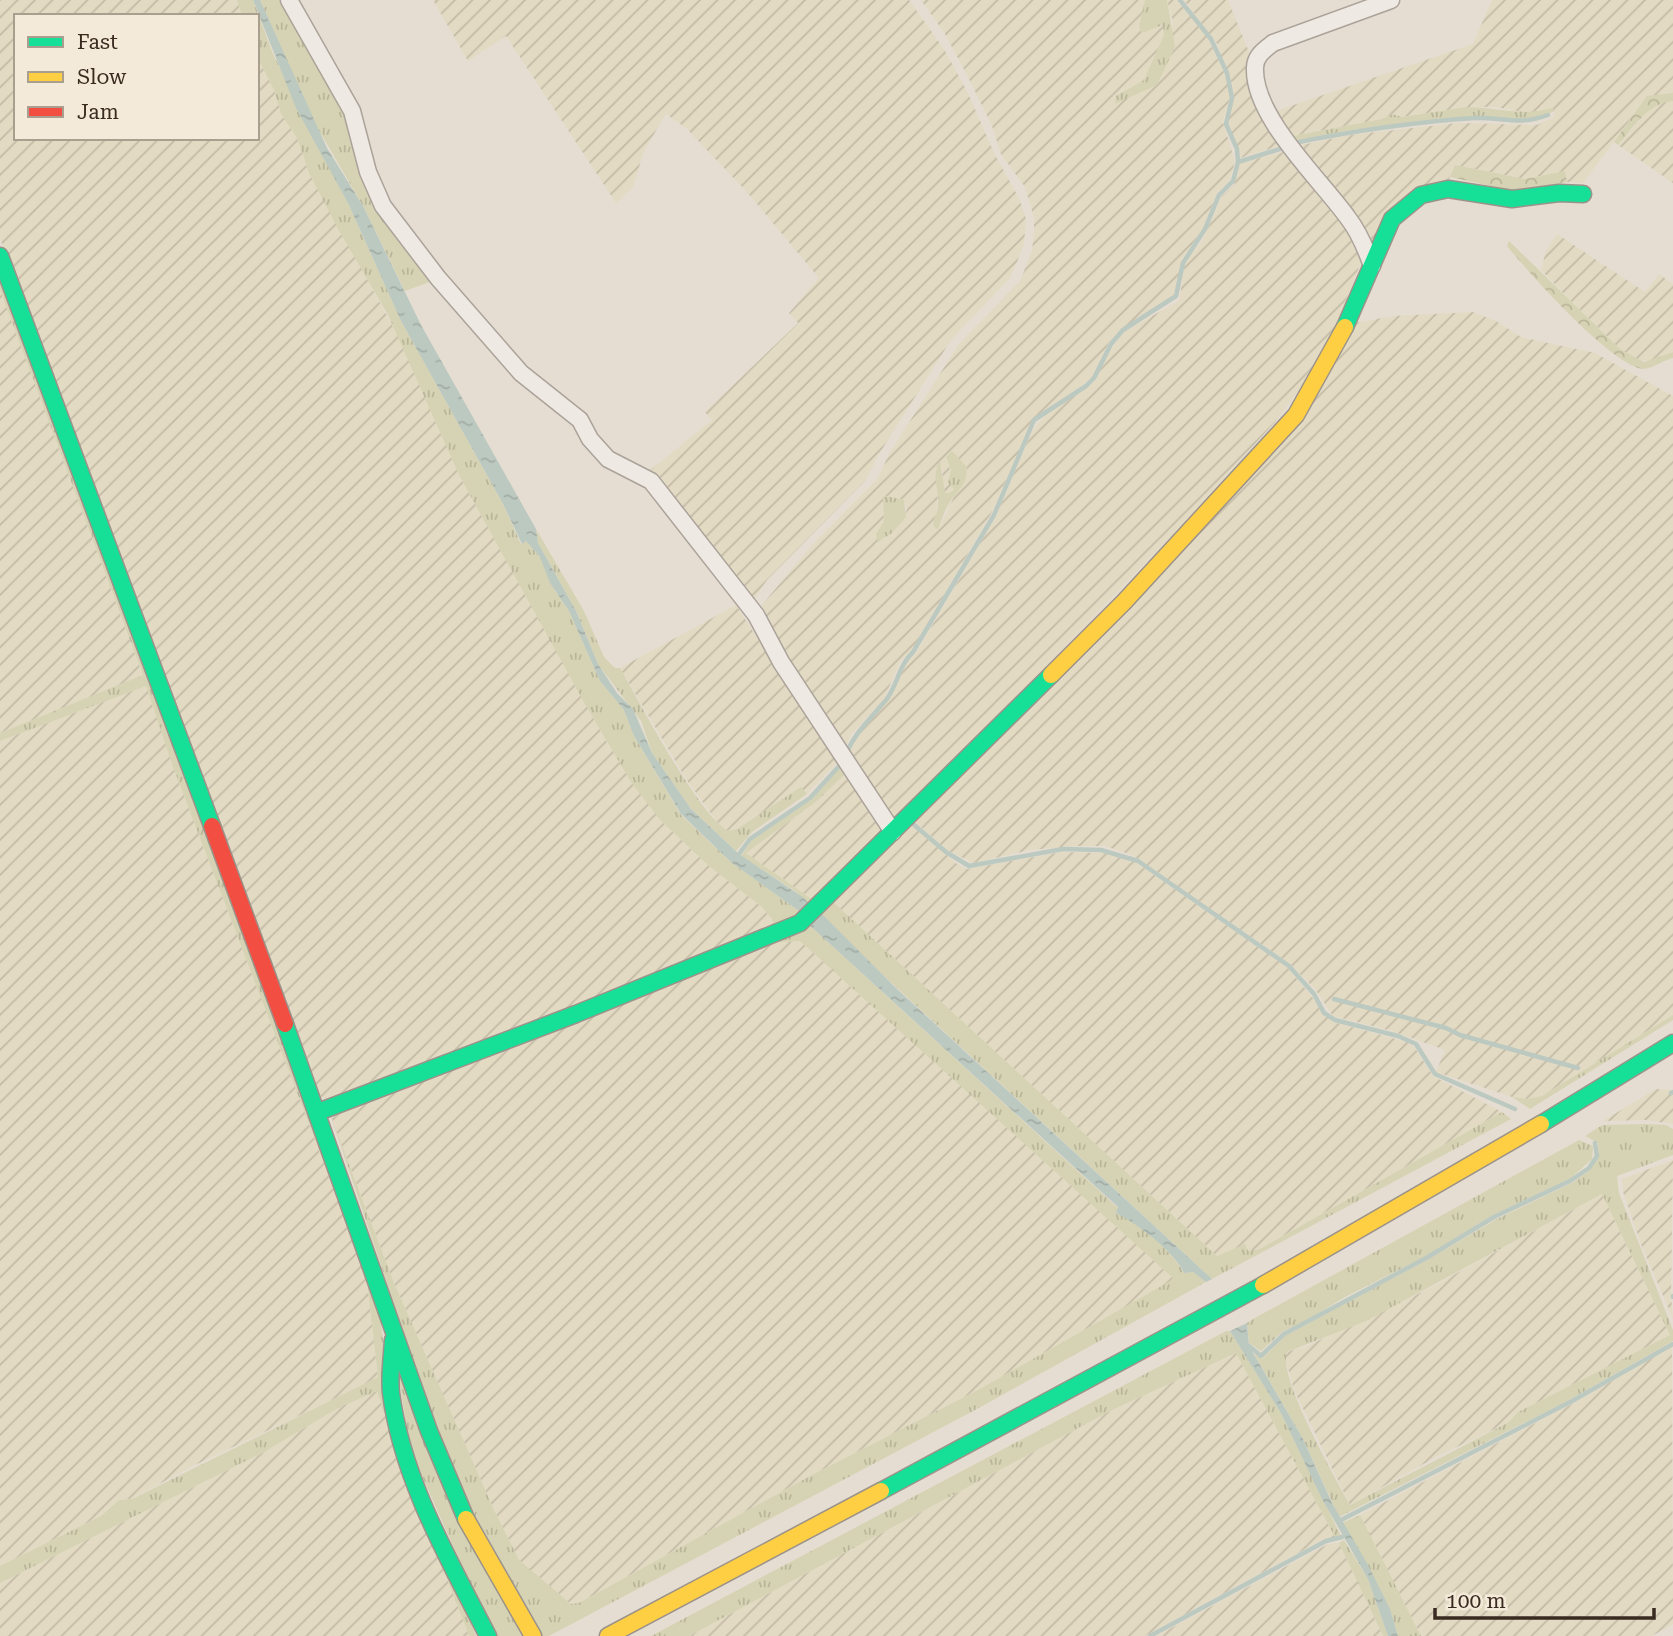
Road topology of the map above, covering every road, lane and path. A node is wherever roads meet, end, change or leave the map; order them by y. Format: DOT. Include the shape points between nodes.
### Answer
graph roads {
  1 [pos="289,0"];
  2 [pos="1391,0"];
  3 [pos="1583,194"];
  4 [pos="0,256"];
  5 [pos="1372,266"];
  6 [pos="893,832"];
  7 [pos="1673,1043"];
  8 [pos="318,1112"];
  9 [pos="394,1329"];
  10 [pos="488,1636"];
  11 [pos="533,1636"];
  12 [pos="608,1636"];
  1 -- 6 [label="street" via="352,111 368,172 383,206 521,373 580,420 608,459 651,481 756,615 781,662"];
  2 -- 5 [label="street" via="1273,43 1259,54 1254,67 1269,117 1349,219"];
  3 -- 5 [label="main road" via="1514,199 1463,189 1431,190 1404,205 1392,219"];
  4 -- 8 [label="main road"];
  5 -- 6 [label="main road" via="1337,344 1296,415 1124,602"];
  6 -- 8 [label="main road" via="800,923"];
  7 -- 12 [label="main road" via="1342,1244"];
  8 -- 9 [label="main road"];
  9 -- 10 [label="main road" via="391,1392 400,1433 418,1486"];
  9 -- 11 [label="main road" via="429,1431 471,1531"];
}
